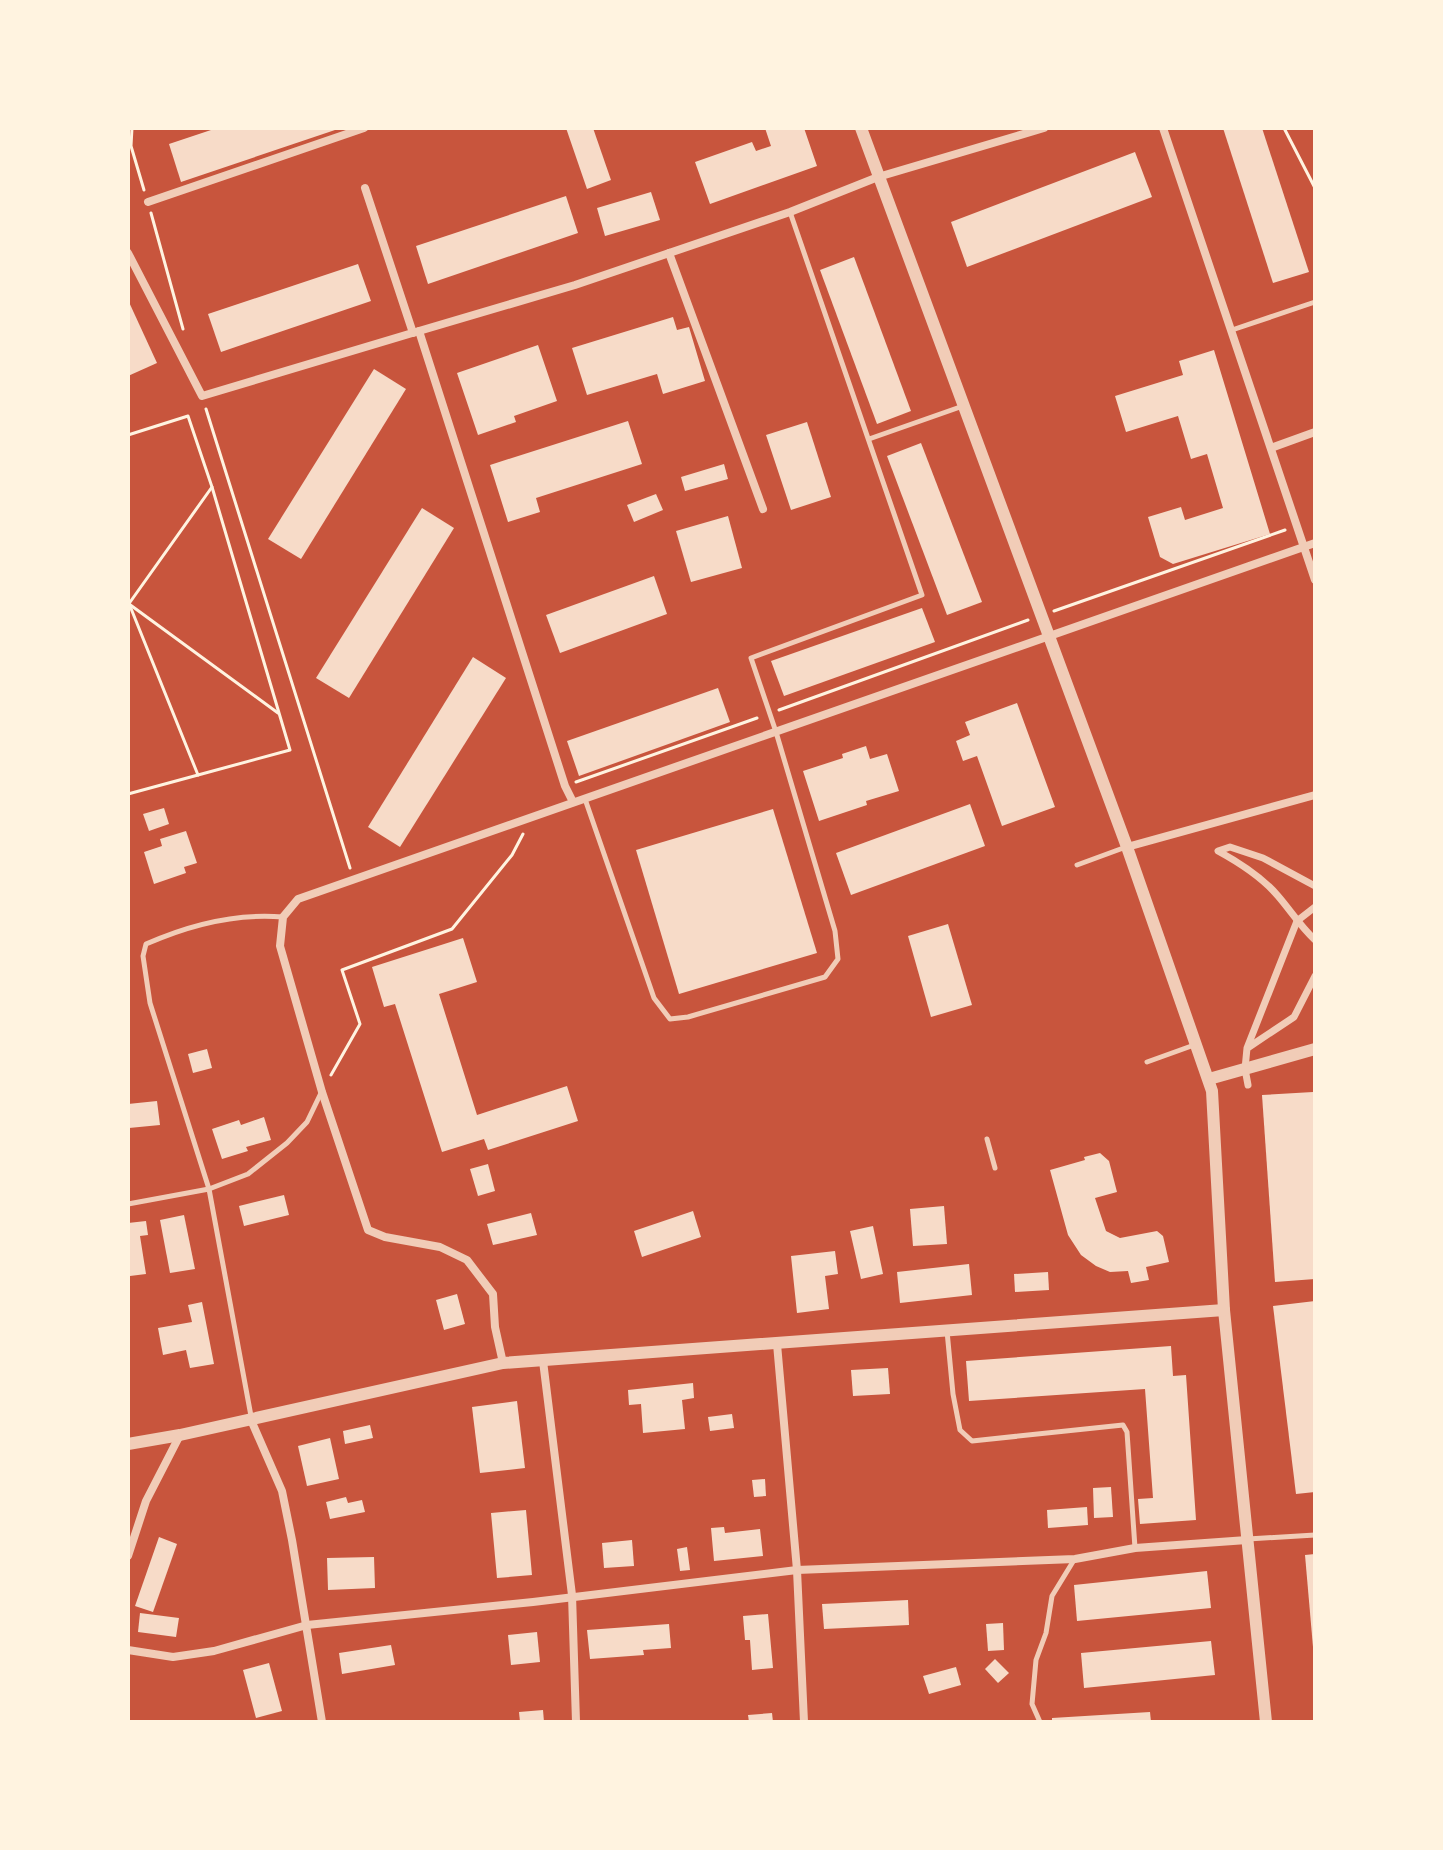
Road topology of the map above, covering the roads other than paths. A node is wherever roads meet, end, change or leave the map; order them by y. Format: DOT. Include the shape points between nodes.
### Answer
graph roads {
  1 [pos="364,128"];
  2 [pos="861,128"];
  3 [pos="1044,128"];
  4 [pos="1163,128"];
  5 [pos="878,177"];
  6 [pos="365,188"];
  7 [pos="148,202"];
  8 [pos="790,212"];
  9 [pos="128,253"];
  10 [pos="669,253"];
  11 [pos="1315,302"];
  12 [pos="1232,330"];
  13 [pos="416,332"];
  14 [pos="963,406"];
  15 [pos="1315,432"];
  16 [pos="869,439"];
  17 [pos="1271,448"];
  18 [pos="763,509"];
  19 [pos="1315,543"];
  20 [pos="1303,547"];
  21 [pos="1315,580"];
  22 [pos="1050,636"];
  23 [pos="776,732"];
  24 [pos="1315,795"];
  25 [pos="585,799"];
  26 [pos="573,802"];
  27 [pos="1127,847"];
  28 [pos="1077,865"];
  29 [pos="1315,886"];
  30 [pos="1315,907"];
  31 [pos="283,917"];
  32 [pos="1297,921"];
  33 [pos="1315,940"];
  34 [pos="1315,976"];
  35 [pos="1198,1044"];
  36 [pos="1247,1048"];
  37 [pos="1315,1049"];
  38 [pos="1147,1062"];
  39 [pos="1245,1069"];
  40 [pos="1209,1079"];
  41 [pos="1248,1085"];
  42 [pos="322,1092"];
  43 [pos="987,1139"];
  44 [pos="995,1168"];
  45 [pos="209,1189"];
  46 [pos="128,1204"];
  47 [pos="1224,1310"];
  48 [pos="946,1330"];
  49 [pos="777,1344"];
  50 [pos="543,1361"];
  51 [pos="503,1363"];
  52 [pos="251,1420"];
  53 [pos="180,1435"];
  54 [pos="128,1444"];
  55 [pos="1315,1535"];
  56 [pos="1247,1540"];
  57 [pos="1135,1548"];
  58 [pos="128,1556"];
  59 [pos="1075,1559"];
  60 [pos="797,1570"];
  61 [pos="572,1595"];
  62 [pos="307,1625"];
  63 [pos="128,1650"];
  64 [pos="322,1722"];
  65 [pos="576,1722"];
  66 [pos="804,1722"];
  67 [pos="1040,1722"];
  68 [pos="1266,1722"];
  1 -- 7 [label="street"];
  2 -- 5 [label="street"];
  3 -- 5 [label="street"];
  4 -- 12 [label="street"];
  5 -- 8 [label="street"];
  5 -- 14 [label="street"];
  6 -- 13 [label="street"];
  8 -- 10 [label="street"];
  8 -- 16 [label="lane"];
  9 -- 13 [label="street" via="202,396"];
  10 -- 13 [label="street"];
  10 -- 18 [label="street"];
  11 -- 12 [label="lane"];
  12 -- 17 [label="street"];
  13 -- 26 [label="street"];
  14 -- 16 [label="lane"];
  14 -- 22 [label="street"];
  15 -- 17 [label="street"];
  16 -- 23 [label="lane" via="922,595 751,658"];
  17 -- 20 [label="street"];
  19 -- 20 [label="street"];
  20 -- 21 [label="street"];
  20 -- 22 [label="street"];
  22 -- 23 [label="street"];
  22 -- 27 [label="street"];
  23 -- 25 [label="street"];
  23 -- 25 [label="lane" via="835,931 838,959 825,977 670,1019 654,998"];
  24 -- 27 [label="street"];
  25 -- 26 [label="street"];
  26 -- 31 [label="street" via="298,899"];
  27 -- 28 [label="lane"];
  27 -- 35 [label="street"];
  29 -- 32 [label="street" via="1263,858 1230,847 1218,851 1258,876"];
  30 -- 32 [label="street"];
  31 -- 42 [label="street" via="280,946"];
  31 -- 45 [label="lane" via="238,918 146,944 150,1003"];
  32 -- 33 [label="street"];
  32 -- 36 [label="street"];
  34 -- 36 [label="street" via="1294,1017"];
  35 -- 38 [label="lane"];
  35 -- 40 [label="street"];
  36 -- 39 [label="street"];
  37 -- 39 [label="street"];
  39 -- 40 [label="street"];
  39 -- 41 [label="street"];
  40 -- 47 [label="street"];
  42 -- 45 [label="lane" via="307,1122 287,1143 248,1174"];
  42 -- 51 [label="street" via="368,1230 440,1247 467,1260 493,1294"];
  43 -- 44 [label="lane"];
  45 -- 46 [label="lane"];
  45 -- 52 [label="lane"];
  47 -- 48 [label="street"];
  47 -- 56 [label="street"];
  48 -- 49 [label="street"];
  48 -- 57 [label="lane" via="960,1430 972,1441 1123,1425"];
  49 -- 50 [label="street"];
  49 -- 60 [label="street"];
  50 -- 51 [label="street"];
  50 -- 61 [label="street"];
  51 -- 52 [label="street"];
  52 -- 53 [label="street"];
  52 -- 62 [label="street" via="282,1491"];
  53 -- 54 [label="street"];
  53 -- 58 [label="street" via="146,1501"];
  55 -- 56 [label="lane"];
  56 -- 57 [label="street"];
  56 -- 68 [label="street"];
  57 -- 59 [label="street"];
  59 -- 60 [label="street"];
  59 -- 67 [label="lane" via="1052,1596 1036,1660 1032,1704"];
  60 -- 61 [label="street"];
  60 -- 66 [label="street"];
  61 -- 62 [label="street"];
  61 -- 65 [label="street"];
  62 -- 63 [label="street" via="173,1657"];
  62 -- 64 [label="street"];
}
